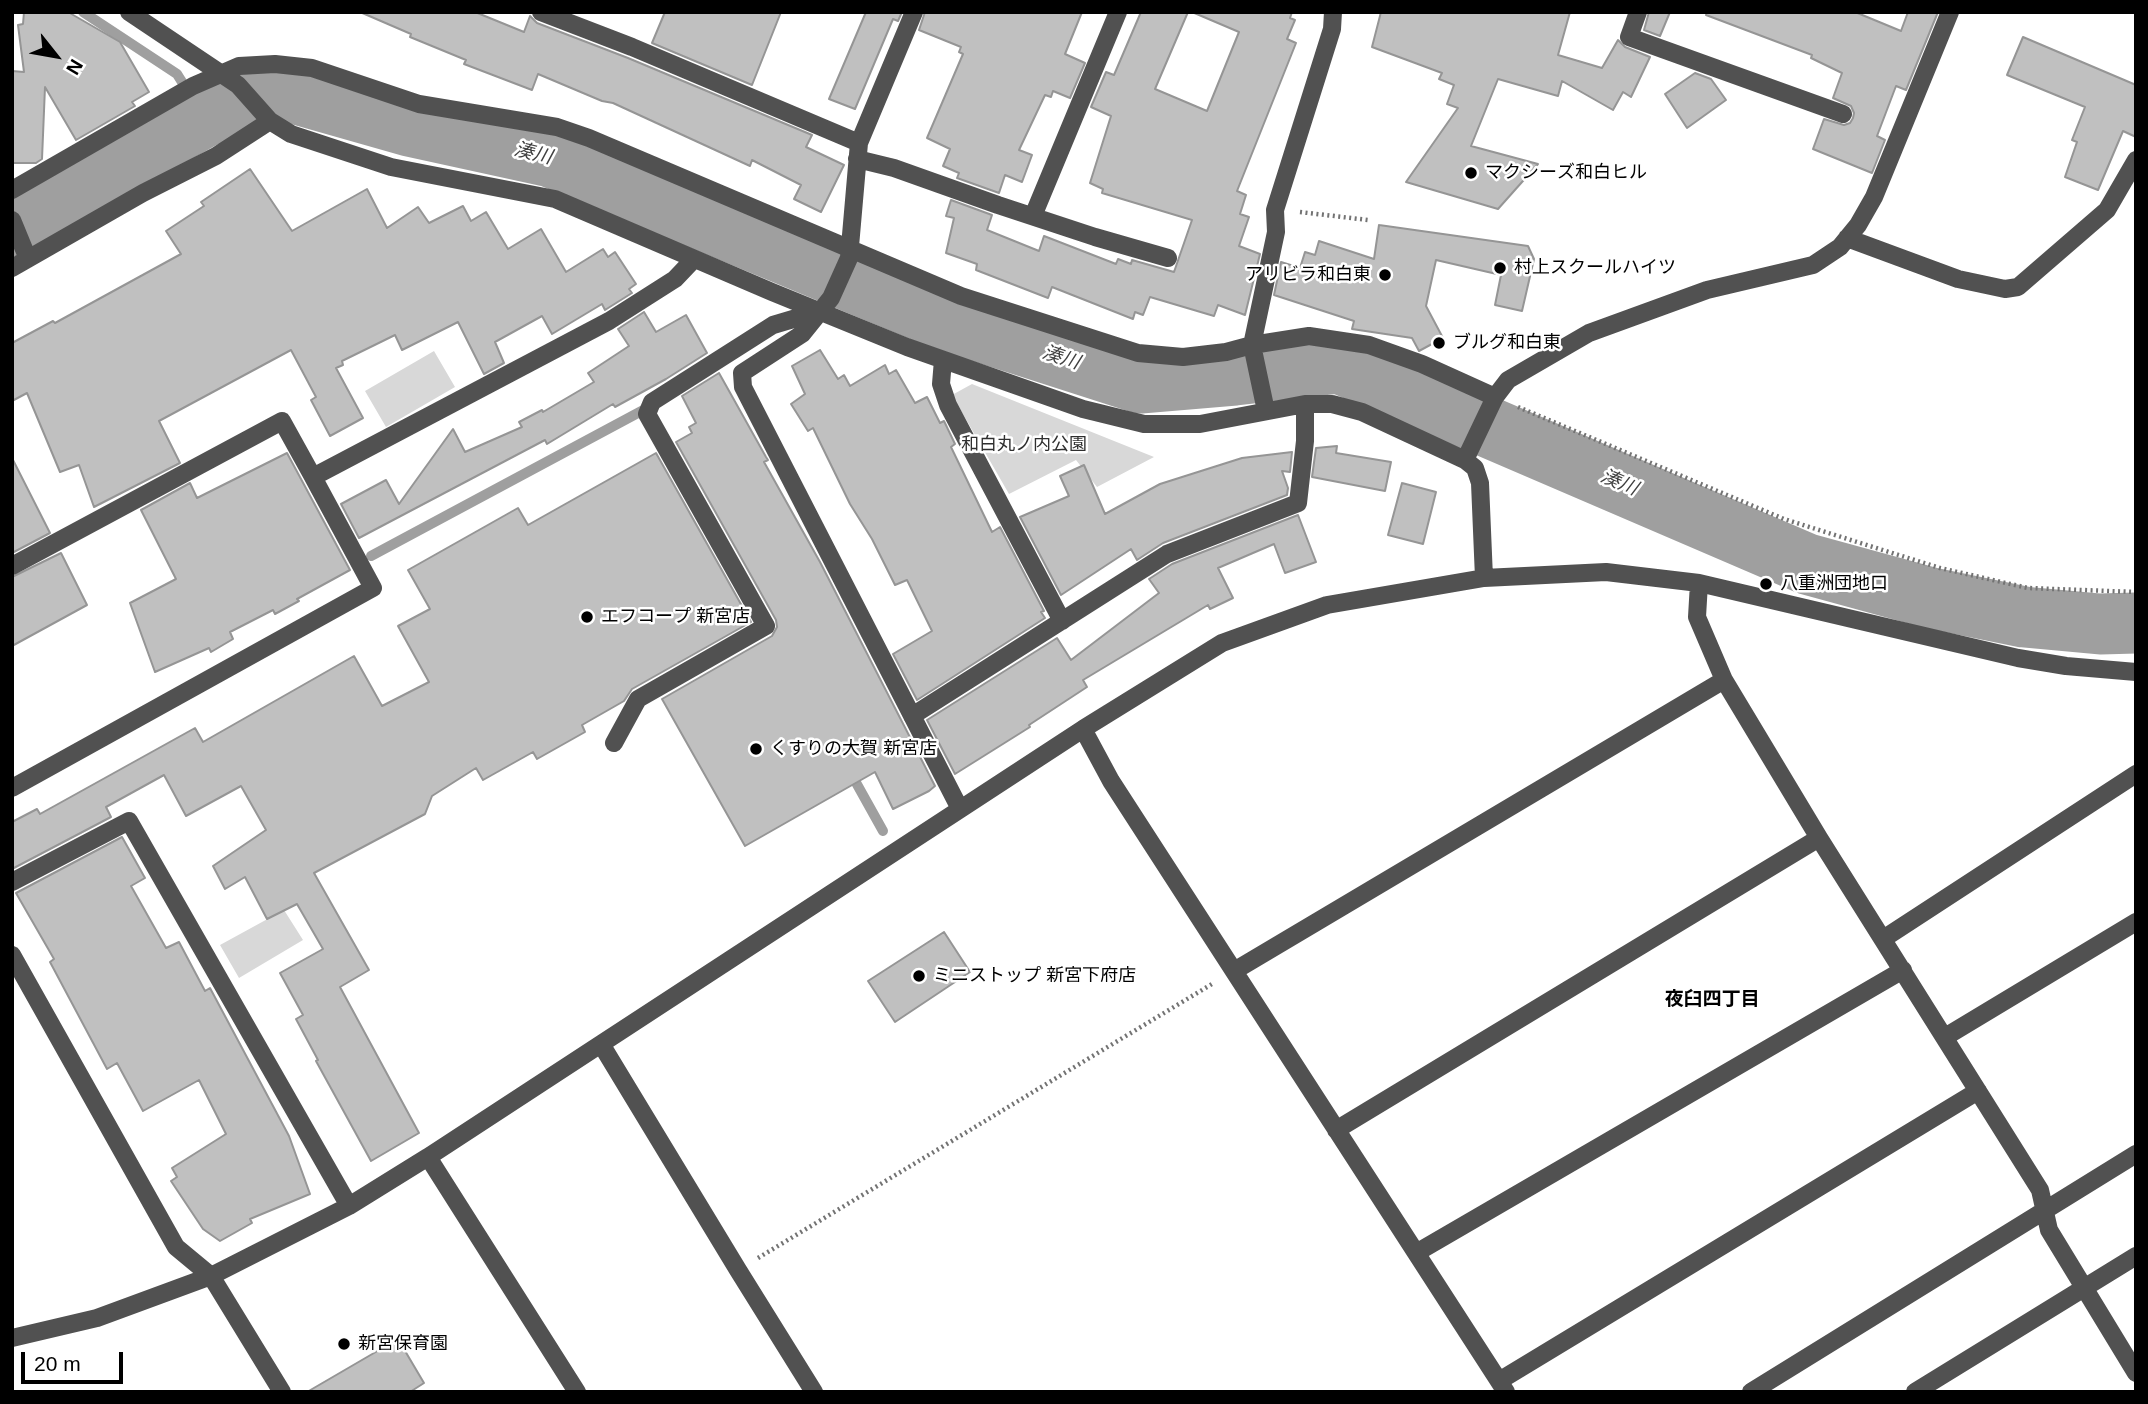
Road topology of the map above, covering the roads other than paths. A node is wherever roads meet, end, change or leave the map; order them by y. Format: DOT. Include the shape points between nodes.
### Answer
graph roads {
  1 [pos="129,12"];
  2 [pos="541,12"];
  3 [pos="914,12"];
  4 [pos="1118,12"];
  5 [pos="1333,12"];
  6 [pos="1637,12"];
  7 [pos="1950,12"];
  8 [pos="222,74"];
  9 [pos="1843,114"];
  10 [pos="270,121"];
  11 [pos="858,151"];
  12 [pos="2136,160"];
  13 [pos="12,190"];
  14 [pos="1033,216"];
  15 [pos="12,220"];
  16 [pos="1847,238"];
  17 [pos="850,249"];
  18 [pos="21,257"];
  19 [pos="1168,258"];
  20 [pos="694,259"];
  21 [pos="820,311"];
  22 [pos="1252,345"];
  23 [pos="943,360"];
  24 [pos="1493,402"];
  25 [pos="1305,404"];
  26 [pos="1266,411"];
  27 [pos="1469,453"];
  28 [pos="313,477"];
  29 [pos="12,566"];
  30 [pos="1484,578"];
  31 [pos="1699,583"];
  32 [pos="1062,621"];
  33 [pos="2136,672"];
  34 [pos="1724,680"];
  35 [pos="912,716"];
  36 [pos="1083,729"];
  37 [pos="614,743"];
  38 [pos="2136,774"];
  39 [pos="12,788"];
  40 [pos="960,809"];
  41 [pos="1819,838"];
  42 [pos="12,881"];
  43 [pos="2136,922"];
  44 [pos="1883,939"];
  45 [pos="12,955"];
  46 [pos="1903,970"];
  47 [pos="1234,971"];
  48 [pos="1945,1037"];
  49 [pos="601,1044"];
  50 [pos="1978,1091"];
  51 [pos="1336,1130"];
  52 [pos="2136,1154"];
  53 [pos="428,1157"];
  54 [pos="349,1206"];
  55 [pos="2045,1210"];
  56 [pos="1416,1253"];
  57 [pos="2136,1256"];
  58 [pos="211,1276"];
  59 [pos="2085,1288"];
  60 [pos="12,1338"];
  61 [pos="2136,1373"];
  62 [pos="1502,1386"];
  63 [pos="282,1392"];
  64 [pos="577,1392"];
  65 [pos="814,1392"];
  66 [pos="1751,1392"];
  67 [pos="1915,1392"];
  1 -- 8 [label="street"];
  2 -- 11 [label="street" via="632,47"];
  3 -- 11 [label="street"];
  4 -- 14 [label="street"];
  5 -- 22 [label="street" via="1332,29 1275,210 1276,232"];
  6 -- 9 [label="street" via="1629,37"];
  7 -- 16 [label="street" via="1874,197"];
  8 -- 10 [label="street" via="239,85"];
  8 -- 13 [label="street" via="193,86"];
  8 -- 17 [label="street" via="239,66 312,68 419,104 558,127"];
  10 -- 18 [label="street" via="216,156"];
  10 -- 20 [label="street" via="291,134 391,167 555,200"];
  11 -- 14 [label="street"];
  11 -- 17 [label="street"];
  12 -- 16 [label="street" via="2107,210 2018,287 2005,289 1958,279"];
  14 -- 19 [label="street"];
  15 -- 18 [label="street"];
  16 -- 24 [label="street" via="1813,265 1707,290 1589,333 1508,380"];
  17 -- 21 [label="street" via="831,298"];
  17 -- 22 [label="street" via="961,296 1138,353 1183,358"];
  20 -- 21 [label="street"];
  20 -- 28 [label="street" via="675,279 608,321"];
  21 -- 23 [label="street"];
  21 -- 35 [label="street" via="802,334 742,373 743,387"];
  21 -- 37 [label="street" via="773,325 650,408 766,626 638,699"];
  22 -- 24 [label="street" via="1309,336 1369,345 1422,364"];
  22 -- 26 [label="street"];
  23 -- 26 [label="street" via="1083,410 1144,424 1200,424"];
  23 -- 32 [label="street" via="942,384 948,405"];
  24 -- 27 [label="street"];
  25 -- 26 [label="street"];
  25 -- 27 [label="street" via="1332,404 1362,412"];
  25 -- 32 [label="street" via="1297,503 1167,554"];
  27 -- 30 [label="street" via="1480,483"];
  28 -- 29 [label="street" via="282,421"];
  28 -- 39 [label="street" via="373,588"];
  30 -- 31 [label="street" via="1606,572"];
  30 -- 36 [label="street" via="1327,605 1222,643"];
  31 -- 33 [label="street" via="2018,658"];
  31 -- 34 [label="street" via="1697,617"];
  32 -- 35 [label="street"];
  34 -- 41 [label="street"];
  34 -- 47 [label="street"];
  35 -- 40 [label="street"];
  36 -- 40 [label="street"];
  36 -- 47 [label="street"];
  38 -- 44 [label="street"];
  40 -- 49 [label="street"];
  41 -- 44 [label="street"];
  41 -- 51 [label="street"];
  42 -- 54 [label="street" via="129,821"];
  43 -- 48 [label="street"];
  44 -- 46 [label="street"];
  45 -- 58 [label="street" via="176,1247"];
  46 -- 48 [label="street"];
  46 -- 56 [label="street"];
  47 -- 51 [label="street"];
  48 -- 50 [label="street"];
  49 -- 53 [label="street"];
  49 -- 65 [label="street"];
  50 -- 55 [label="street" via="2040,1190"];
  50 -- 62 [label="street"];
  51 -- 56 [label="street"];
  52 -- 55 [label="street"];
  53 -- 54 [label="street"];
  53 -- 64 [label="street"];
  54 -- 58 [label="street"];
  55 -- 59 [label="street" via="2049,1230"];
  55 -- 66 [label="street"];
  56 -- 62 [label="street"];
  57 -- 59 [label="street"];
  58 -- 60 [label="street" via="97,1318"];
  58 -- 63 [label="street"];
  59 -- 61 [label="street"];
  59 -- 67 [label="street"];
}
